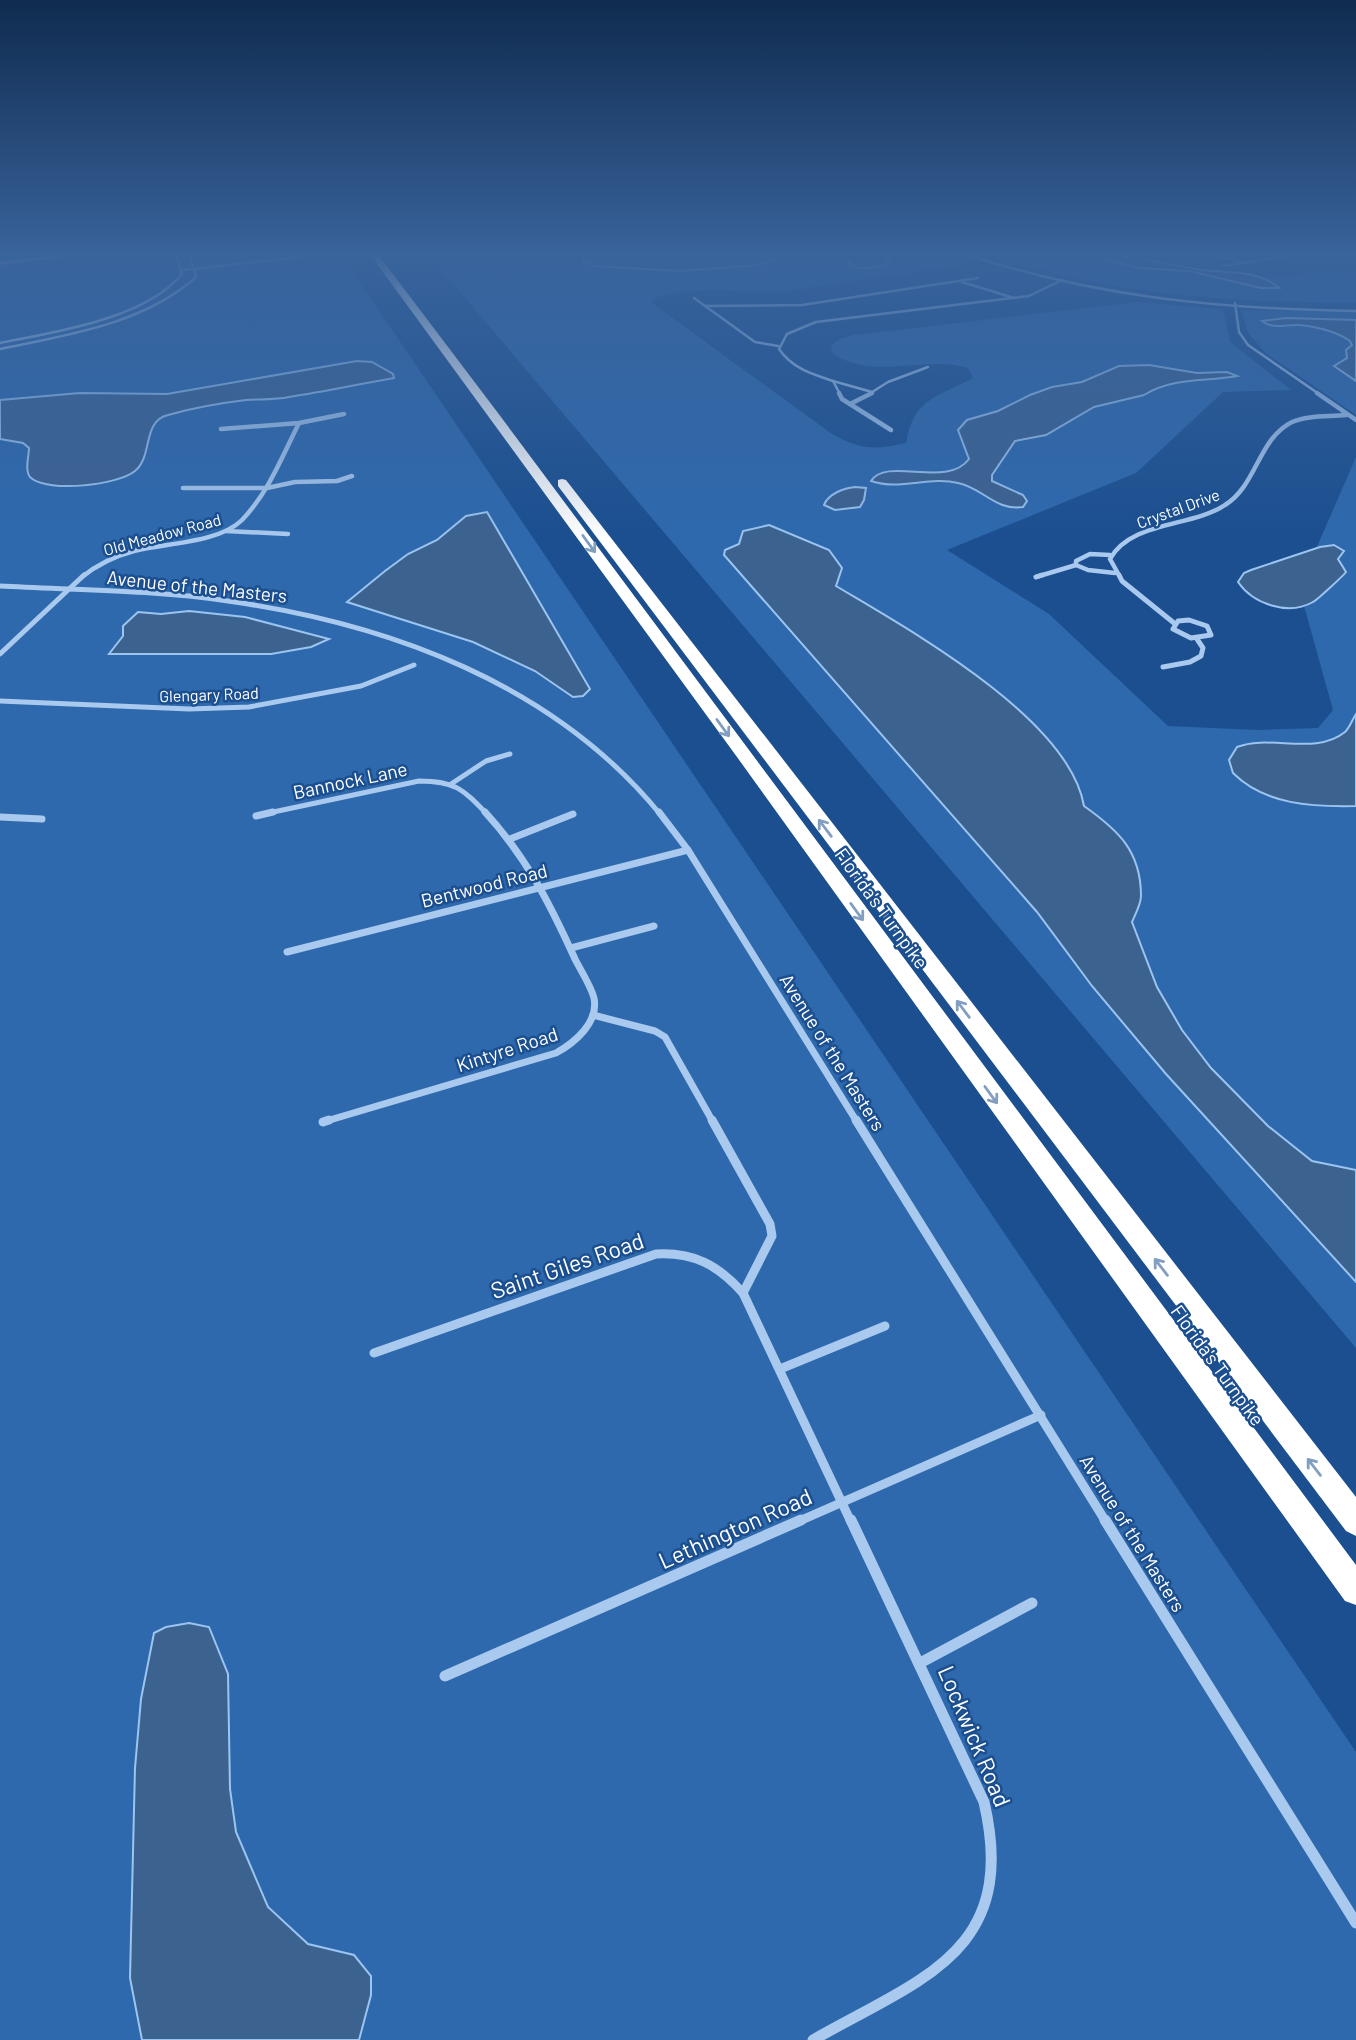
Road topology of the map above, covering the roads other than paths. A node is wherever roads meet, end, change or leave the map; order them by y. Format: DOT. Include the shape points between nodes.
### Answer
graph roads {
  1 [pos="444,348"];
  2 [pos="780,348"];
  3 [pos="1252,348"];
  4 [pos="928,367"];
  5 [pos="833,380"];
  6 [pos="872,392"];
  7 [pos="849,404"];
  8 [pos="344,414"];
  9 [pos="1346,415"];
  10 [pos="1356,421"];
  11 [pos="299,424"];
  12 [pos="520,427"];
  13 [pos="221,429"];
  14 [pos="891,430"];
  15 [pos="352,476"];
  16 [pos="183,488"];
  17 [pos="267,488"];
  18 [pos="226,531"];
  19 [pos="288,534"];
  20 [pos="1110,555"];
  21 [pos="1076,565"];
  22 [pos="1115,573"];
  23 [pos="1036,577"];
  24 [pos="0,586"];
  25 [pos="67,590"];
  26 [pos="1174,623"];
  27 [pos="1197,639"];
  28 [pos="0,654"];
  29 [pos="414,665"];
  30 [pos="1163,667"];
  31 [pos="0,702"];
  32 [pos="510,754"];
  33 [pos="452,784"];
  34 [pos="573,814"];
  35 [pos="256,816"];
  36 [pos="0,817"];
  37 [pos="42,819"];
  38 [pos="510,839"];
  39 [pos="688,850"];
  40 [pos="542,887"];
  41 [pos="654,926"];
  42 [pos="571,947"];
  43 [pos="287,952"];
  44 [pos="593,1015"];
  45 [pos="323,1122"];
  46 [pos="743,1293"];
  47 [pos="885,1326"];
  48 [pos="374,1353"];
  49 [pos="780,1369"];
  50 [pos="1041,1416"];
  51 [pos="843,1502"];
  52 [pos="1356,1521"];
  53 [pos="1356,1590"];
  54 [pos="1032,1603"];
  55 [pos="920,1663"];
  56 [pos="445,1676"];
  57 [pos="1356,1923"];
  58 [pos="813,2040"];
  1 -- 53 [label="highway, Florida's Turnpike, one-way"];
  2 -- 5 [label="street" via="791,365"];
  3 -- 9 [label="street"];
  4 -- 6 [label="street"];
  5 -- 6 [label="street"];
  5 -- 7 [label="street" via="839,397"];
  6 -- 7 [label="street"];
  7 -- 14 [label="street"];
  8 -- 11 [label="street"];
  9 -- 10 [label="street"];
  9 -- 20 [label="street, Crystal Drive" via="1287,425 1267,446 1247,486 1229,504 1130,539"];
  11 -- 13 [label="street"];
  11 -- 17 [label="street, Old Meadow Road"];
  52 -- 12 [label="highway, Florida's Turnpike, one-way"];
  15 -- 17 [label="street"];
  16 -- 17 [label="street"];
  17 -- 18 [label="street, Old Meadow Road" via="244,519"];
  18 -- 19 [label="street"];
  18 -- 25 [label="street, Old Meadow Road" via="119,555 92,568"];
  20 -- 21 [label="street, Crystal Drive" via="1084,556"];
  20 -- 22 [label="street"];
  21 -- 22 [label="street"];
  21 -- 23 [label="street, Crystal Drive"];
  22 -- 26 [label="street"];
  24 -- 25 [label="street, Avenue of the Masters"];
  25 -- 28 [label="street, Old Meadow Road"];
  25 -- 39 [label="street, Avenue of the Masters" via="265,607 352,626 433,653 518,694 578,735 633,784"];
  26 -- 27 [label="street" via="1179,635"];
  26 -- 27 [label="street" via="1189,620 1211,629 1208,638"];
  27 -- 30 [label="street" via="1203,648 1201,656"];
  29 -- 31 [label="street, Glengary Road" via="361,686 249,707"];
  32 -- 33 [label="street" via="486,761"];
  33 -- 35 [label="street, Bannock Lane" via="408,782"];
  33 -- 38 [label="street" via="467,792"];
  34 -- 38 [label="street"];
  36 -- 37 [label="street"];
  38 -- 40 [label="street"];
  39 -- 40 [label="street, Bentwood Road"];
  39 -- 50 [label="street, Avenue of the Masters"];
  40 -- 42 [label="street"];
  40 -- 43 [label="street, Bentwood Road"];
  41 -- 42 [label="street"];
  42 -- 44 [label="street" via="591,989"];
  44 -- 45 [label="street, Kintyre Road" via="584,1033 556,1053"];
  44 -- 46 [label="street" via="665,1037 770,1224 772,1236"];
  46 -- 48 [label="street, Saint Giles Road" via="724,1270 699,1257 656,1254"];
  46 -- 49 [label="street, Saint Giles Road"];
  47 -- 49 [label="street"];
  49 -- 51 [label="street, Saint Giles Road"];
  50 -- 51 [label="street, Lethington Road"];
  50 -- 57 [label="street, Avenue of the Masters"];
  51 -- 55 [label="street, Lockwick Road"];
  51 -- 56 [label="street, Lethington Road"];
  54 -- 55 [label="street"];
  55 -- 58 [label="street, Lockwick Road" via="986,1808 993,1852 987,1902 956,1956"];
}
